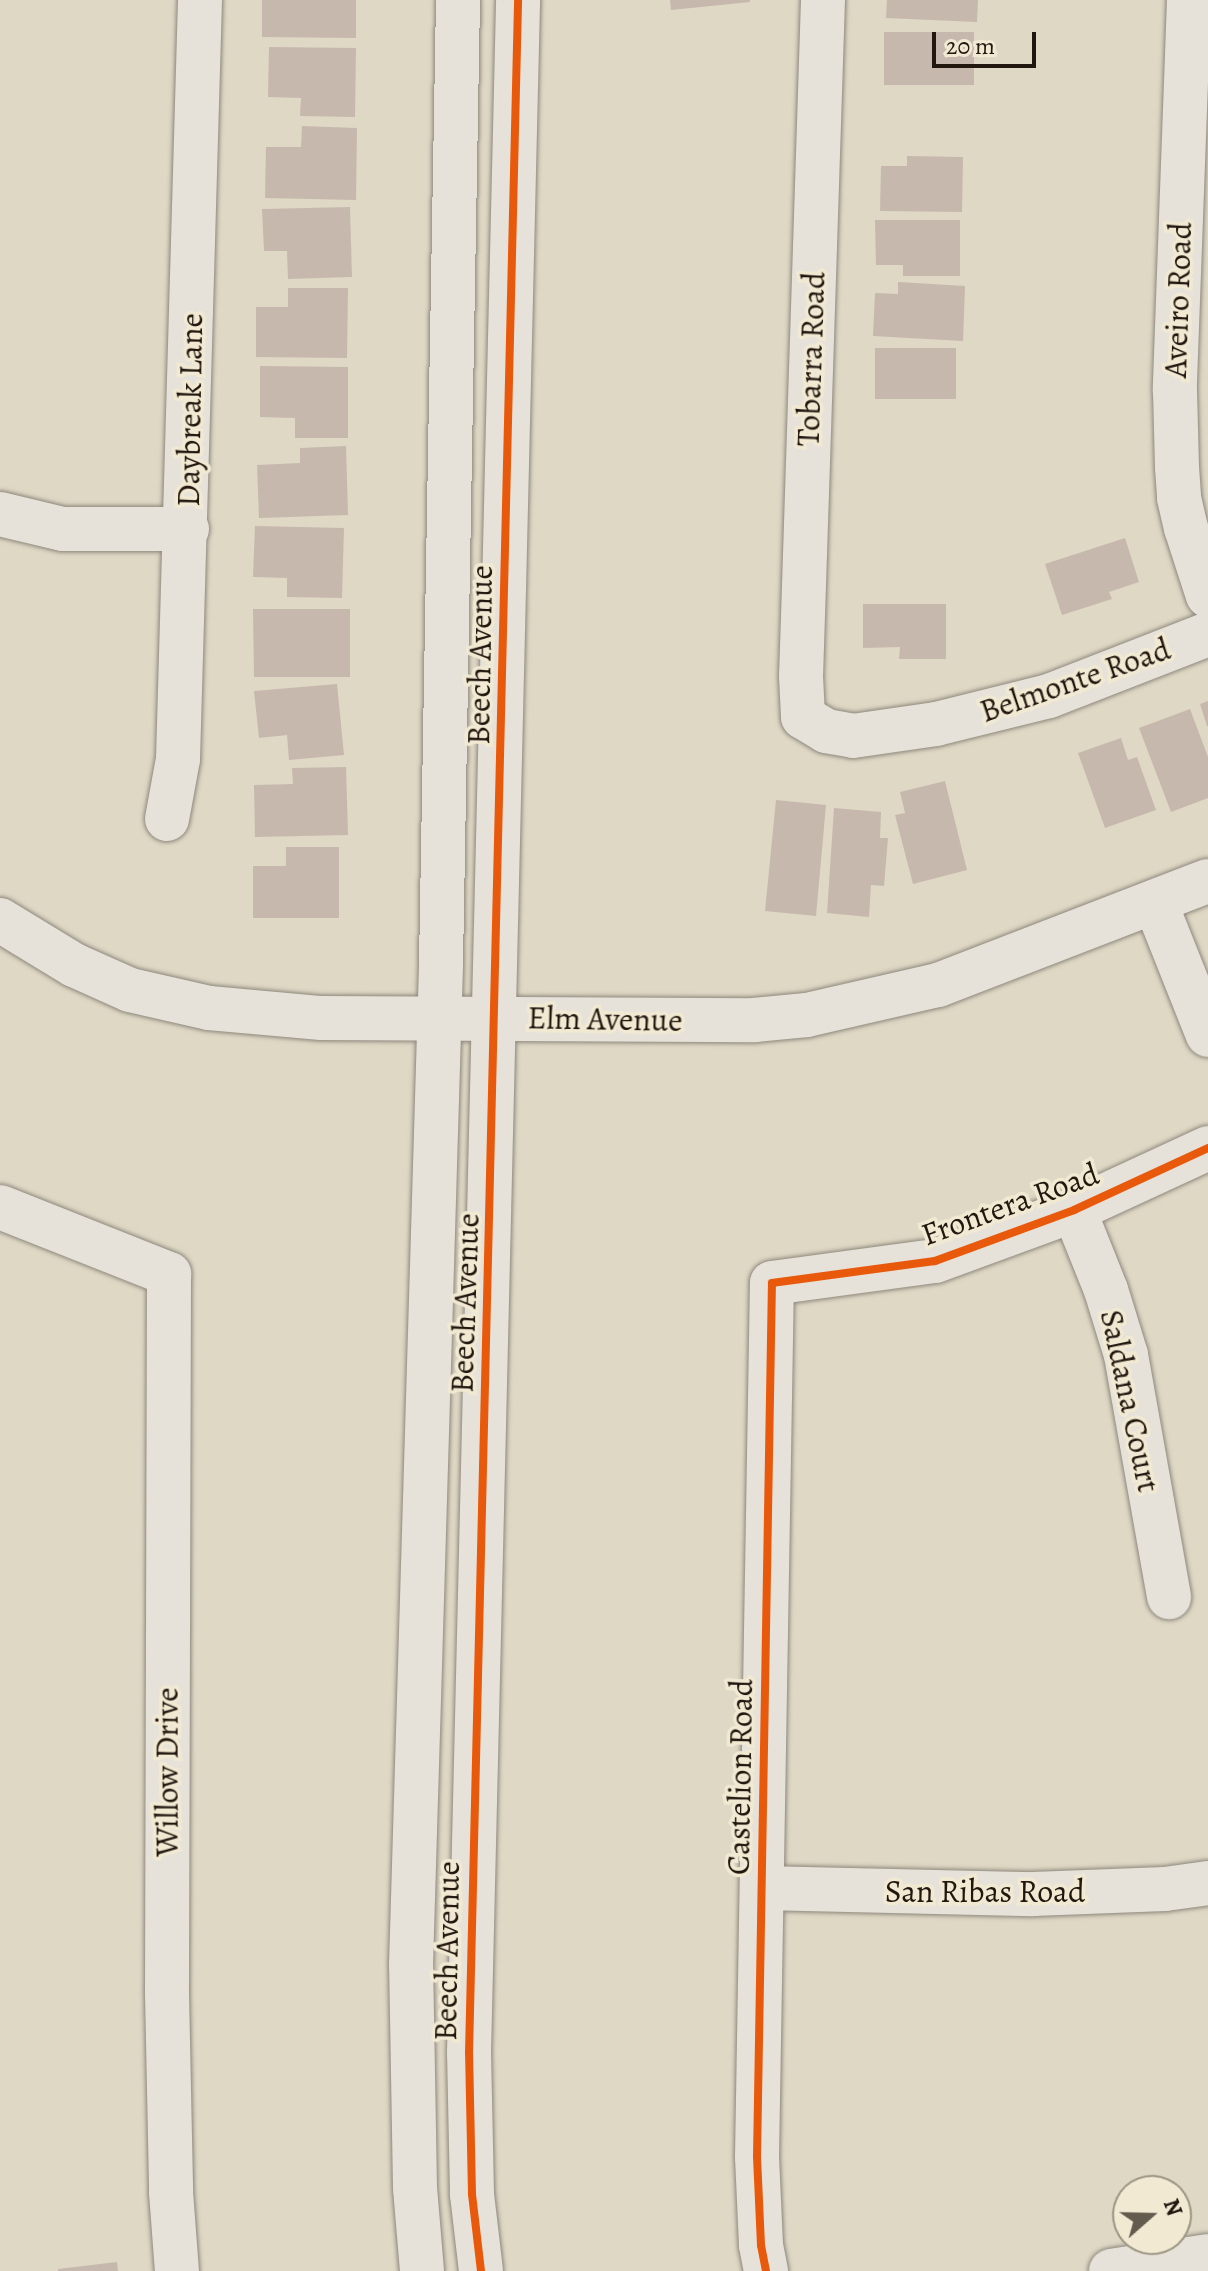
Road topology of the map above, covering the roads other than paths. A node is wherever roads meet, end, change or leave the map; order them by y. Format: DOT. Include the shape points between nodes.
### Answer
graph roads {
  1 [pos="200,0"];
  2 [pos="458,0"];
  3 [pos="518,0"];
  4 [pos="823,0"];
  5 [pos="1189,0"];
  6 [pos="0,514"];
  7 [pos="187,529"];
  8 [pos="1208,596"];
  9 [pos="1208,634"];
  10 [pos="803,717"];
  11 [pos="167,819"];
  12 [pos="1208,881"];
  13 [pos="1155,902"];
  14 [pos="0,920"];
  15 [pos="496,1017"];
  16 [pos="438,1018"];
  17 [pos="1208,1035"];
  18 [pos="1208,1148"];
  19 [pos="0,1207"];
  20 [pos="1074,1210"];
  21 [pos="772,1283"];
  22 [pos="1169,1597"];
  23 [pos="1208,1883"];
  24 [pos="762,1888"];
  25 [pos="1208,2256"];
  26 [pos="177,2271"];
  27 [pos="422,2271"];
  28 [pos="481,2271"];
  29 [pos="766,2271"];
  30 [pos="1111,2271"];
  1 -- 7 [label="street, Daybreak Lane"];
  2 -- 16 [label="street, Beech Avenue"];
  3 -- 15 [label="street, Beech Avenue"];
  4 -- 10 [label="street, Tobarra Road"];
  5 -- 8 [label="street, Aveiro Road" via="1175,406 1179,498"];
  6 -- 7 [label="street" via="63,529"];
  7 -- 11 [label="street, Daybreak Lane" via="178,759"];
  9 -- 10 [label="street, Belmonte Road" via="1049,696 936,724 853,736 826,731"];
  12 -- 13 [label="street, Elm Avenue"];
  13 -- 15 [label="street, Elm Avenue" via="938,985 807,1015 754,1020"];
  13 -- 17 [label="street"];
  14 -- 16 [label="street, Elm Avenue" via="74,965 168,1000 264,1014"];
  15 -- 16 [label="street, Elm Avenue"];
  15 -- 28 [label="street, Beech Avenue" via="469,2053 472,2194"];
  16 -- 27 [label="street, Beech Avenue" via="411,1965 415,2188"];
  18 -- 20 [label="street, Frontera Road"];
  19 -- 26 [label="street, Willow Drive" via="169,1274 167,2009"];
  20 -- 21 [label="street, Frontera Road" via="935,1261"];
  20 -- 22 [label="street, Saldana Court" via="1126,1355"];
  21 -- 24 [label="street, Castelion Road"];
  23 -- 24 [label="street, San Ribas Road" via="1033,1894"];
  24 -- 29 [label="street, Castelion Road" via="757,2157"];
  25 -- 30 [label="street"];
}
